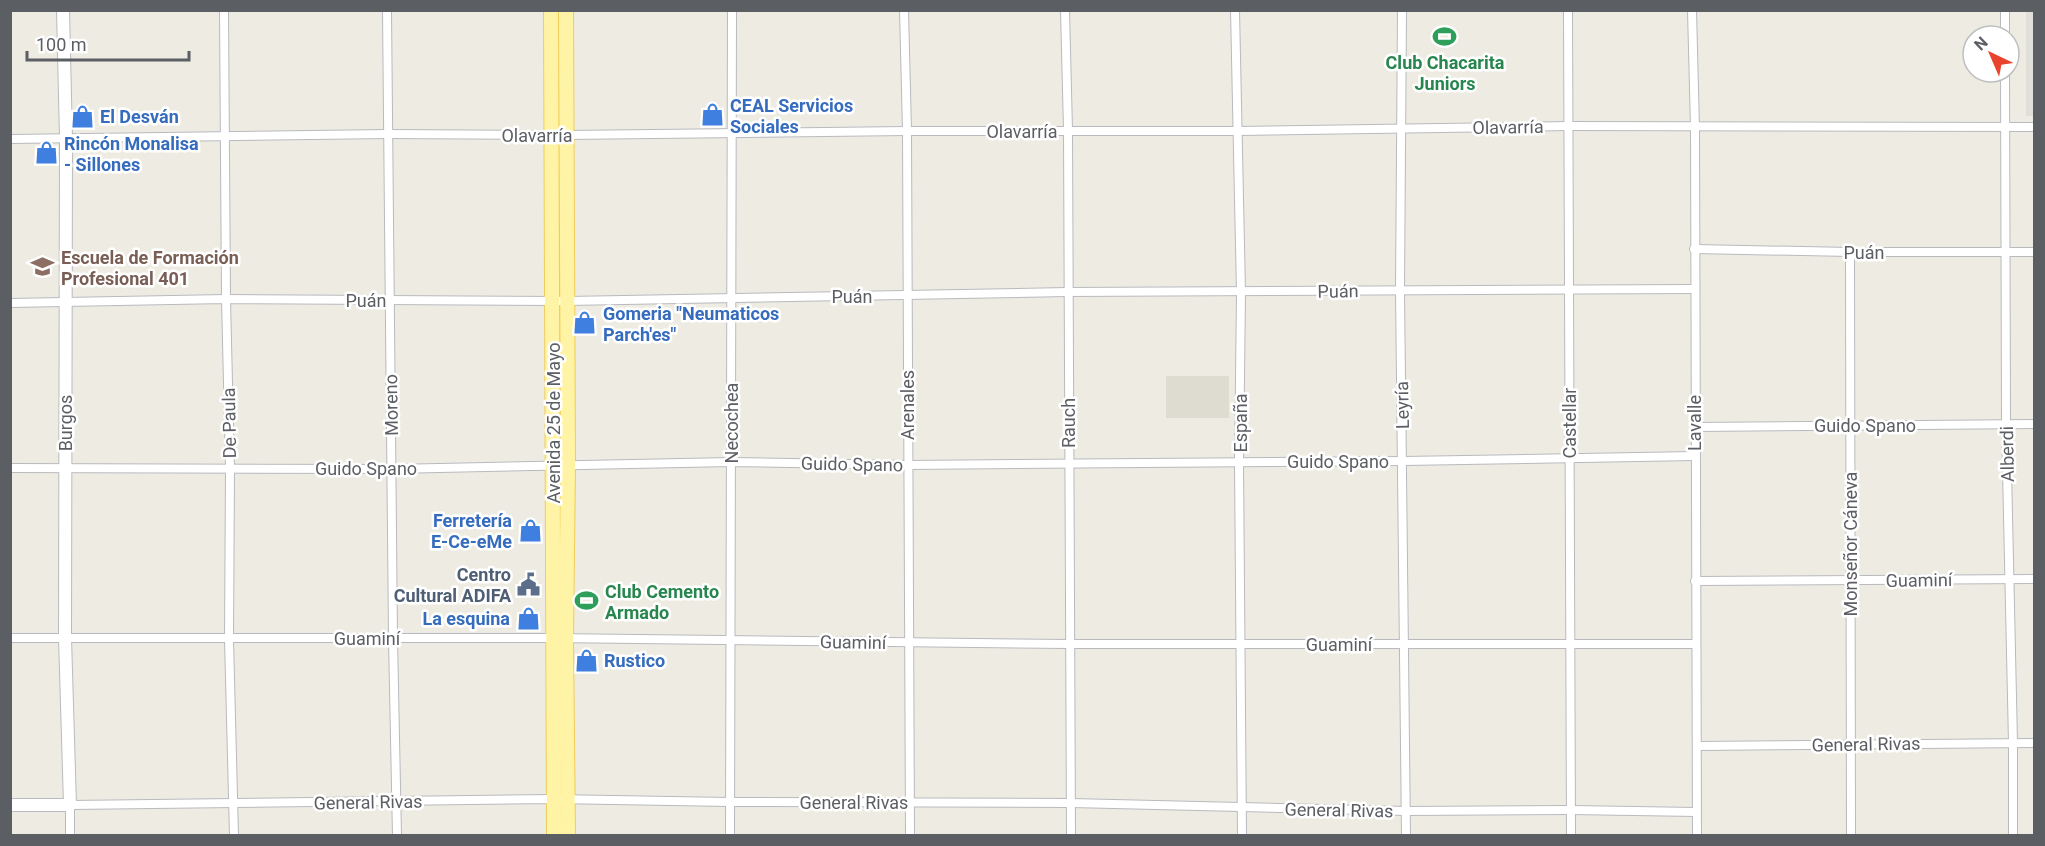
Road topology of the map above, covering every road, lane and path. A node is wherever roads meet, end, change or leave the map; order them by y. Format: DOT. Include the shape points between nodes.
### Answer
graph roads {
  1 [pos="63,10"];
  2 [pos="224,10"];
  3 [pos="387,10"];
  4 [pos="551,10"];
  5 [pos="566,10"];
  6 [pos="732,10"];
  7 [pos="904,10"];
  8 [pos="1065,10"];
  9 [pos="1235,10"];
  10 [pos="1402,10"];
  11 [pos="1568,10"];
  12 [pos="1692,10"];
  13 [pos="2005,84"];
  14 [pos="1569,126"];
  15 [pos="2034,127"];
  16 [pos="1695,128"];
  17 [pos="2005,128"];
  18 [pos="1401,129"];
  19 [pos="1068,130"];
  20 [pos="907,131"];
  21 [pos="1237,131"];
  22 [pos="732,133"];
  23 [pos="388,134"];
  24 [pos="559,135"];
  25 [pos="225,136"];
  26 [pos="10,139"];
  27 [pos="66,139"];
  28 [pos="1694,249"];
  29 [pos="2005,251"];
  30 [pos="1850,252"];
  31 [pos="2034,252"];
  32 [pos="1694,289"];
  33 [pos="1400,290"];
  34 [pos="1570,290"];
  35 [pos="1067,292"];
  36 [pos="1241,293"];
  37 [pos="907,296"];
  38 [pos="730,297"];
  39 [pos="226,299"];
  40 [pos="390,300"];
  41 [pos="552,301"];
  42 [pos="567,301"];
  43 [pos="66,302"];
  44 [pos="10,303"];
  45 [pos="2006,424"];
  46 [pos="2034,424"];
  47 [pos="1850,425"];
  48 [pos="1695,427"];
  49 [pos="1694,456"];
  50 [pos="1568,458"];
  51 [pos="1403,461"];
  52 [pos="731,462"];
  53 [pos="1239,462"];
  54 [pos="1068,463"];
  55 [pos="553,465"];
  56 [pos="568,465"];
  57 [pos="907,465"];
  58 [pos="64,467"];
  59 [pos="10,468"];
  60 [pos="230,468"];
  61 [pos="392,468"];
  62 [pos="2010,579"];
  63 [pos="2034,579"];
  64 [pos="1695,580"];
  65 [pos="1850,581"];
  66 [pos="10,638"];
  67 [pos="65,638"];
  68 [pos="393,638"];
  69 [pos="559,638"];
  70 [pos="228,639"];
  71 [pos="730,640"];
  72 [pos="908,643"];
  73 [pos="1569,643"];
  74 [pos="1069,644"];
  75 [pos="1241,644"];
  76 [pos="1695,644"];
  77 [pos="1403,645"];
  78 [pos="2013,743"];
  79 [pos="2034,743"];
  80 [pos="1850,744"];
  81 [pos="1697,746"];
  82 [pos="561,800"];
  83 [pos="397,802"];
  84 [pos="730,802"];
  85 [pos="910,802"];
  86 [pos="234,803"];
  87 [pos="1071,803"];
  88 [pos="10,805"];
  89 [pos="70,805"];
  90 [pos="1242,808"];
  91 [pos="1571,810"];
  92 [pos="1406,811"];
  93 [pos="1696,812"];
  94 [pos="70,836"];
  95 [pos="234,836"];
  96 [pos="397,836"];
  97 [pos="554,836"];
  98 [pos="568,836"];
  99 [pos="730,836"];
  100 [pos="909,836"];
  101 [pos="1071,836"];
  102 [pos="1242,836"];
  103 [pos="1406,836"];
  104 [pos="1571,836"];
  105 [pos="1697,836"];
  106 [pos="1851,836"];
  107 [pos="2013,836"];
  1 -- 27 [label="main road, Burgos"];
  2 -- 25 [label="street, De Paula"];
  3 -- 23 [label="street, Moreno"];
  4 -- 24 [label="main road, Avenida 25 de Mayo"];
  5 -- 24 [label="main road, Avenida 25 de Mayo"];
  6 -- 22 [label="street, Necochea"];
  7 -- 20 [label="street, Arenales"];
  8 -- 19 [label="street, Rauch"];
  9 -- 21 [label="street, España"];
  10 -- 18 [label="street, Leyría"];
  11 -- 14 [label="street, Castellar"];
  12 -- 16 [label="street, Lavalle"];
  13 -- 17 [label="street, Alberdi"];
  14 -- 16 [label="street, Olavarría"];
  14 -- 18 [label="street, Olavarría"];
  14 -- 34 [label="street, Castellar"];
  15 -- 17 [label="street, Olavarría"];
  16 -- 17 [label="street, Olavarría"];
  16 -- 28 [label="street, Lavalle"];
  17 -- 29 [label="street, Alberdi"];
  18 -- 21 [label="street, Olavarría"];
  18 -- 33 [label="street, Leyría"];
  19 -- 20 [label="street, Olavarría"];
  19 -- 21 [label="street, Olavarría"];
  19 -- 35 [label="street, Rauch"];
  20 -- 22 [label="street, Olavarría"];
  20 -- 37 [label="street, Arenales"];
  21 -- 36 [label="street, España"];
  22 -- 24 [label="street, Olavarría"];
  22 -- 38 [label="street, Necochea"];
  23 -- 24 [label="street, Olavarría"];
  23 -- 25 [label="street, Olavarría"];
  23 -- 40 [label="street, Moreno"];
  24 -- 41 [label="main road, Avenida 25 de Mayo"];
  24 -- 42 [label="main road, Avenida 25 de Mayo"];
  25 -- 27 [label="street, Olavarría"];
  25 -- 39 [label="street, De Paula"];
  26 -- 27 [label="street, Olavarría"];
  27 -- 43 [label="main road, Burgos"];
  28 -- 30 [label="street, Puán"];
  28 -- 32 [label="street, Lavalle"];
  29 -- 30 [label="street, Puán"];
  29 -- 31 [label="street, Puán"];
  29 -- 45 [label="street, Alberdi"];
  30 -- 47 [label="street, Monseñor Cáneva"];
  32 -- 34 [label="street, Puán"];
  32 -- 48 [label="street, Lavalle"];
  33 -- 34 [label="street, Puán"];
  33 -- 36 [label="street, Puán"];
  33 -- 51 [label="street, Leyría"];
  34 -- 50 [label="street, Castellar"];
  35 -- 36 [label="street, Puán"];
  35 -- 37 [label="street, Puán"];
  35 -- 54 [label="street, Rauch"];
  36 -- 53 [label="street, España"];
  37 -- 38 [label="street, Puán"];
  37 -- 57 [label="street, Arenales"];
  38 -- 42 [label="street, Puán"];
  38 -- 52 [label="street, Necochea"];
  39 -- 40 [label="street, Puán"];
  39 -- 43 [label="street, Puán"];
  39 -- 60 [label="street, De Paula"];
  40 -- 41 [label="street, Puán"];
  40 -- 61 [label="street, Moreno"];
  41 -- 42 [label="street, Puán"];
  41 -- 55 [label="main road, Avenida 25 de Mayo"];
  42 -- 56 [label="main road, Avenida 25 de Mayo"];
  43 -- 44 [label="street, Puán"];
  43 -- 58 [label="main road, Burgos"];
  45 -- 46 [label="street, Guido Spano"];
  45 -- 47 [label="street, Guido Spano"];
  45 -- 62 [label="street, Alberdi"];
  47 -- 48 [label="street, Guido Spano"];
  47 -- 65 [label="street, Monseñor Cáneva"];
  48 -- 49 [label="street, Lavalle"];
  49 -- 50 [label="street, Guido Spano"];
  49 -- 64 [label="street, Lavalle"];
  50 -- 51 [label="street, Guido Spano"];
  50 -- 73 [label="street, Castellar"];
  51 -- 53 [label="street, Guido Spano"];
  51 -- 77 [label="street, Leyría"];
  52 -- 56 [label="street, Guido Spano"];
  52 -- 57 [label="street, Guido Spano"];
  52 -- 71 [label="street, Necochea"];
  53 -- 54 [label="street, Guido Spano"];
  53 -- 75 [label="street, España"];
  54 -- 57 [label="street, Guido Spano"];
  54 -- 74 [label="street, Rauch"];
  55 -- 56 [label="street, Guido Spano"];
  55 -- 61 [label="street, Guido Spano"];
  55 -- 69 [label="main road, Avenida 25 de Mayo"];
  56 -- 69 [label="main road, Avenida 25 de Mayo"];
  57 -- 72 [label="street, Arenales"];
  58 -- 59 [label="street, Guido Spano"];
  58 -- 60 [label="street, Guido Spano"];
  58 -- 67 [label="main road, Burgos"];
  60 -- 61 [label="street, Guido Spano"];
  60 -- 70 [label="street, De Paula"];
  61 -- 68 [label="street, Moreno"];
  62 -- 63 [label="street, Guaminí"];
  62 -- 65 [label="street, Guaminí"];
  62 -- 78 [label="street, Alberdi"];
  64 -- 65 [label="street, Guaminí"];
  64 -- 76 [label="street, Lavalle"];
  65 -- 80 [label="street, Monseñor Cáneva"];
  66 -- 67 [label="street, Guaminí"];
  67 -- 70 [label="street, Guaminí"];
  67 -- 89 [label="main road, Burgos"];
  68 -- 69 [label="street, Guaminí"];
  68 -- 70 [label="street, Guaminí"];
  68 -- 83 [label="street, Moreno"];
  69 -- 71 [label="street, Guaminí"];
  69 -- 82 [label="main road, Avenida 25 de Mayo"];
  70 -- 86 [label="street, De Paula"];
  71 -- 72 [label="street, Guaminí"];
  71 -- 84 [label="street, Necochea"];
  72 -- 74 [label="street, Guaminí"];
  72 -- 85 [label="street, Arenales"];
  73 -- 76 [label="street, Guaminí"];
  73 -- 77 [label="street, Guaminí"];
  73 -- 91 [label="street, Castellar"];
  74 -- 75 [label="street, Guaminí"];
  74 -- 87 [label="street, Rauch"];
  75 -- 77 [label="street, Guaminí"];
  75 -- 90 [label="street, España"];
  76 -- 81 [label="street, Lavalle"];
  77 -- 92 [label="street, Leyría"];
  78 -- 79 [label="street, General Rivas"];
  78 -- 80 [label="street, General Rivas"];
  78 -- 107 [label="street, Alberdi"];
  80 -- 81 [label="street, General Rivas"];
  80 -- 106 [label="street, Monseñor Cáneva"];
  81 -- 93 [label="street, Lavalle"];
  82 -- 83 [label="street, General Rivas"];
  82 -- 84 [label="street, General Rivas"];
  82 -- 97 [label="main road, Avenida 25 de Mayo"];
  82 -- 98 [label="main road, Avenida 25 de Mayo"];
  83 -- 86 [label="street, General Rivas"];
  83 -- 96 [label="street, Moreno"];
  84 -- 85 [label="street, General Rivas"];
  84 -- 99 [label="street, Necochea"];
  85 -- 87 [label="street, General Rivas"];
  85 -- 100 [label="street, Arenales"];
  86 -- 89 [label="street, General Rivas"];
  86 -- 95 [label="street, De Paula"];
  87 -- 90 [label="street, General Rivas"];
  87 -- 101 [label="street, Rauch"];
  88 -- 89 [label="main road, General Rivas"];
  89 -- 94 [label="street, Burgos"];
  90 -- 92 [label="street, General Rivas"];
  90 -- 102 [label="street, España"];
  91 -- 92 [label="street, General Rivas"];
  91 -- 93 [label="street, General Rivas"];
  91 -- 104 [label="street, Castellar"];
  92 -- 103 [label="street, Leyría"];
  93 -- 105 [label="street, Lavalle"];
}
